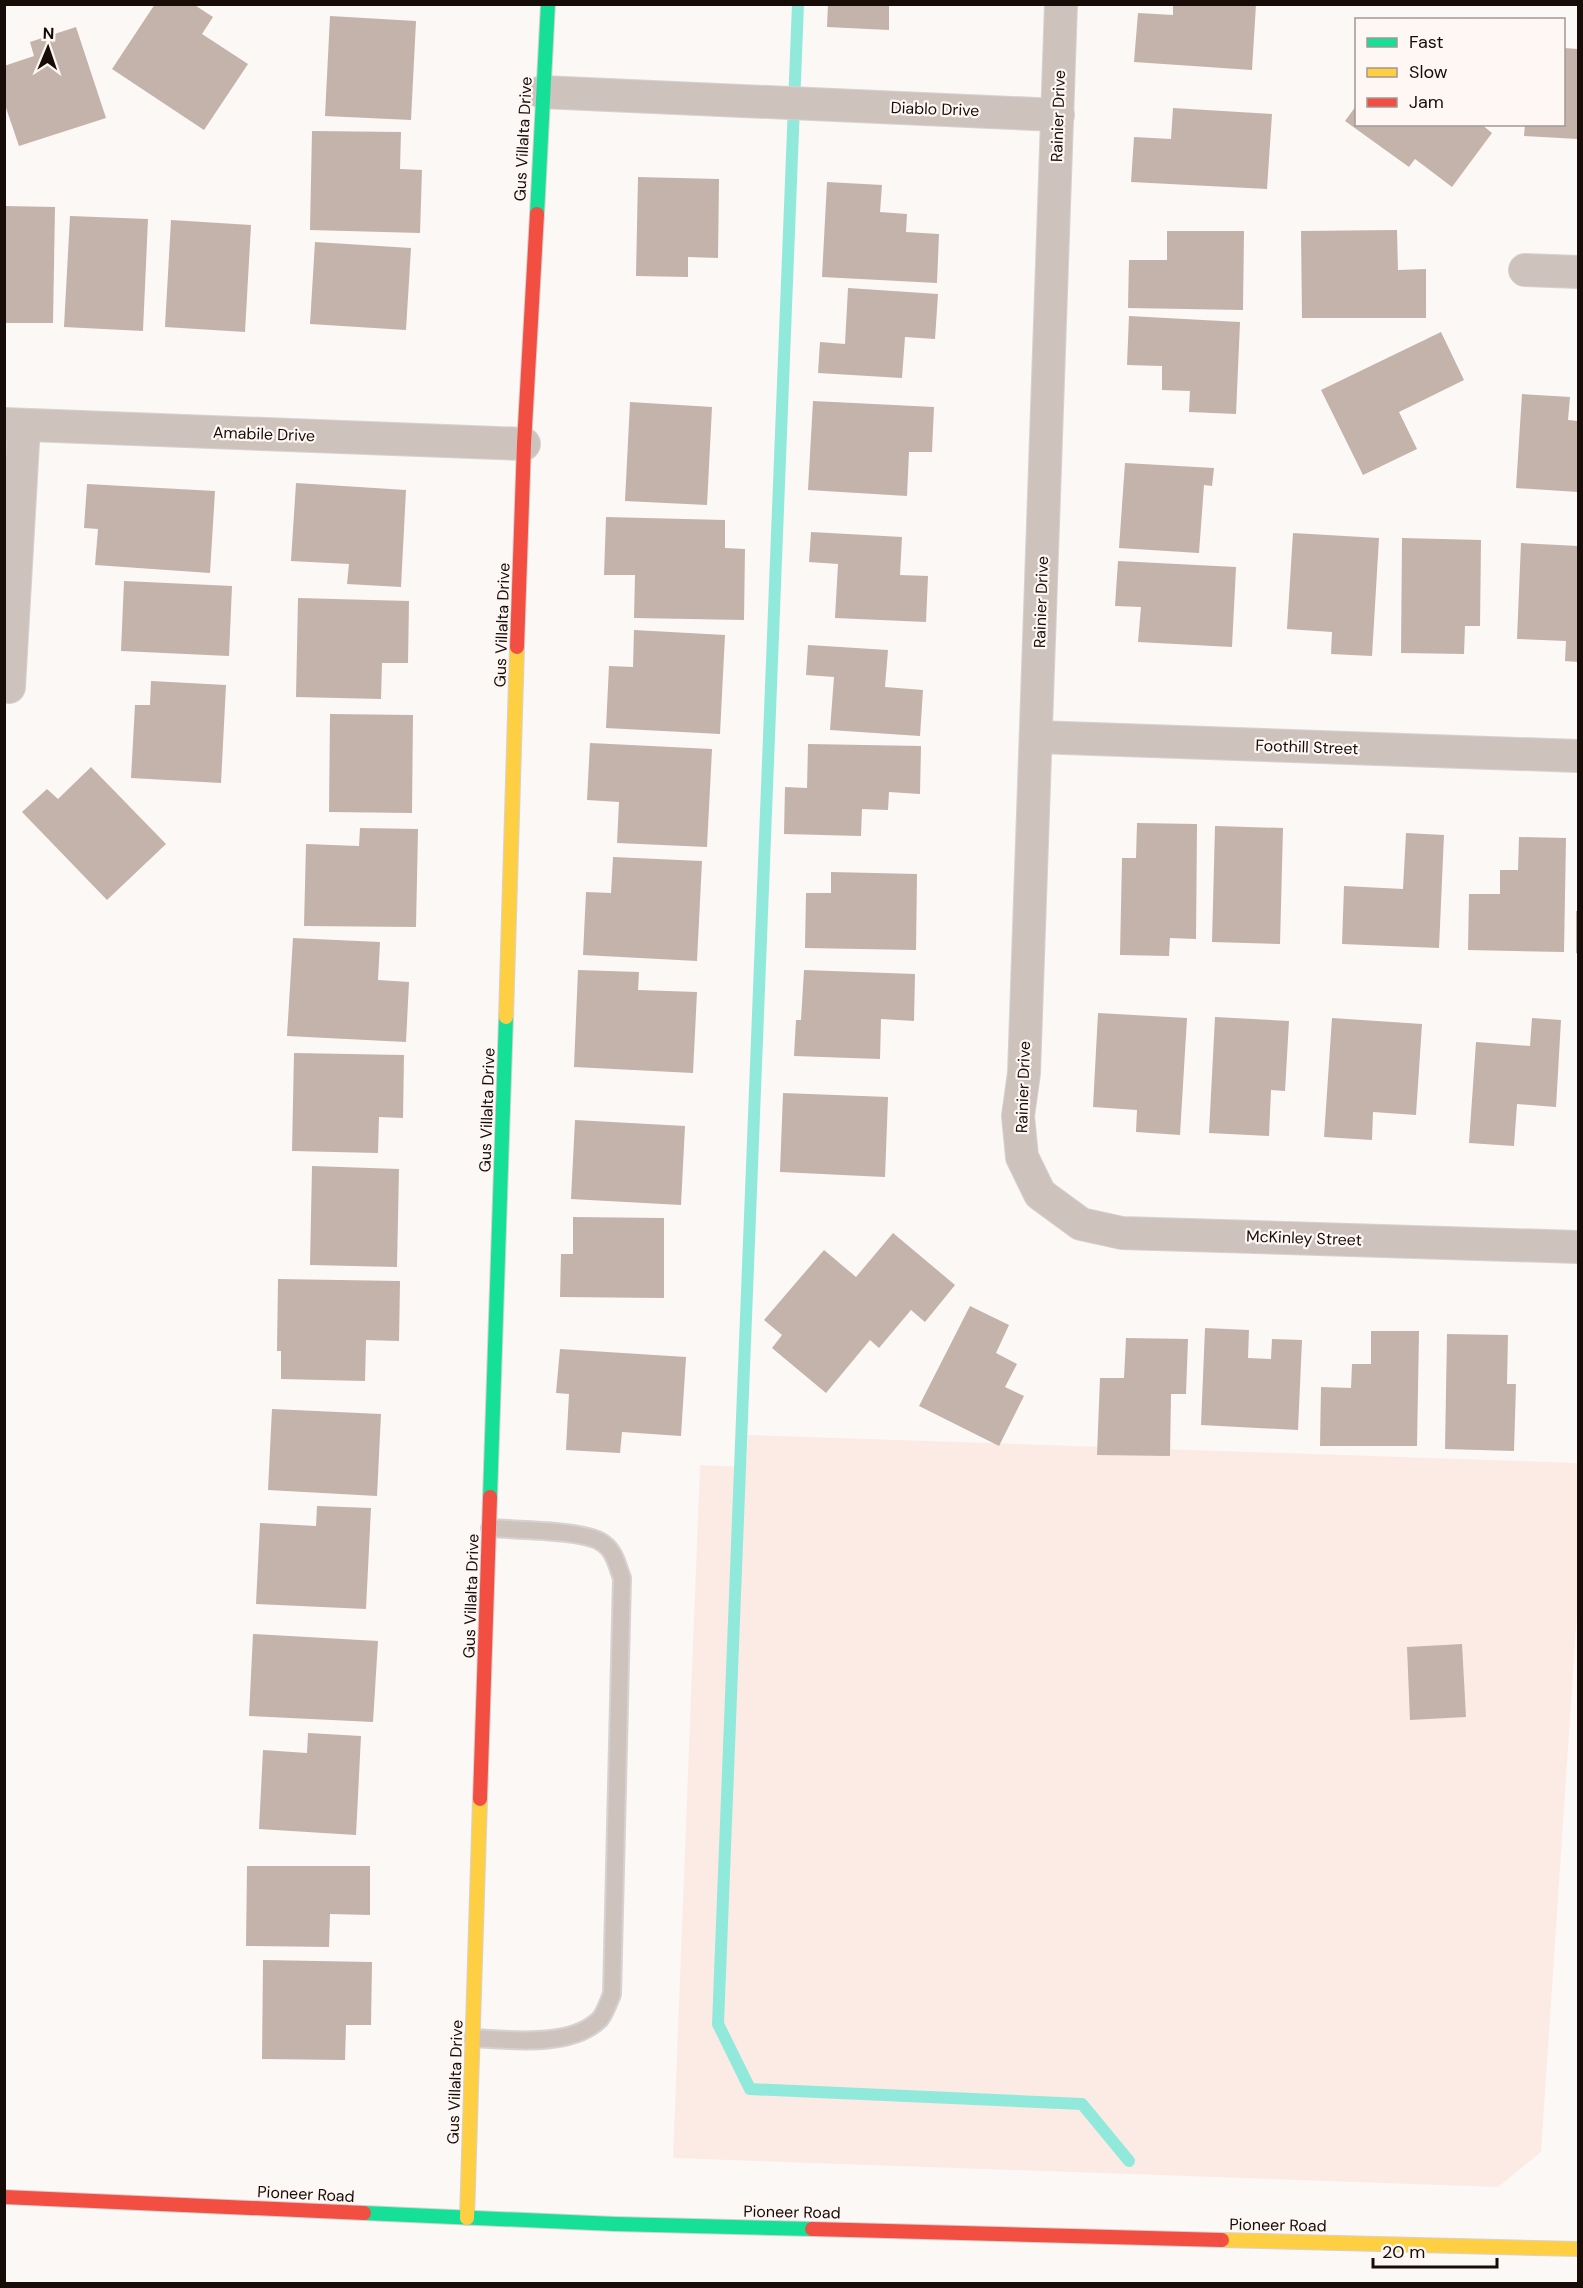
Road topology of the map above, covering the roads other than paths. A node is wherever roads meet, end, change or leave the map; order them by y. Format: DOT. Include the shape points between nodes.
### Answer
graph roads {
  1 [pos="548,4"];
  2 [pos="1061,4"];
  3 [pos="542,92"];
  4 [pos="1058,115"];
  5 [pos="1525,270"];
  6 [pos="1578,272"];
  7 [pos="14,425"];
  8 [pos="524,444"];
  9 [pos="9,687"];
  10 [pos="1036,737"];
  11 [pos="1578,756"];
  12 [pos="1040,1194"];
  13 [pos="1578,1246"];
  14 [pos="490,1528"];
  15 [pos="473,2038"];
  16 [pos="4,2197"];
  17 [pos="468,2218"];
  18 [pos="1578,2249"];
  1 -- 3 [label="street, Gus Villalta Drive"];
  2 -- 4 [label="street, Rainier Drive"];
  3 -- 4 [label="street, Diablo Drive"];
  3 -- 8 [label="street, Gus Villalta Drive"];
  4 -- 10 [label="street, Rainier Drive"];
  5 -- 6 [label="street"];
  7 -- 8 [label="street, Amabile Drive"];
  7 -- 9 [label="street"];
  8 -- 14 [label="street, Gus Villalta Drive"];
  10 -- 11 [label="street, Foothill Street"];
  10 -- 12 [label="street, Rainier Drive" via="1024,1073 1018,1116 1022,1156"];
  12 -- 13 [label="street, McKinley Street" via="1081,1224 1122,1233"];
  14 -- 15 [label="street, Gus Villalta Drive"];
  14 -- 15 [label="lane" via="582,1535 602,1542 614,1556 622,1578 612,1994 600,2019 578,2033 542,2042"];
  15 -- 17 [label="street, Gus Villalta Drive"];
  16 -- 17 [label="street, Pioneer Road"];
  17 -- 18 [label="street, Pioneer Road"];
}
